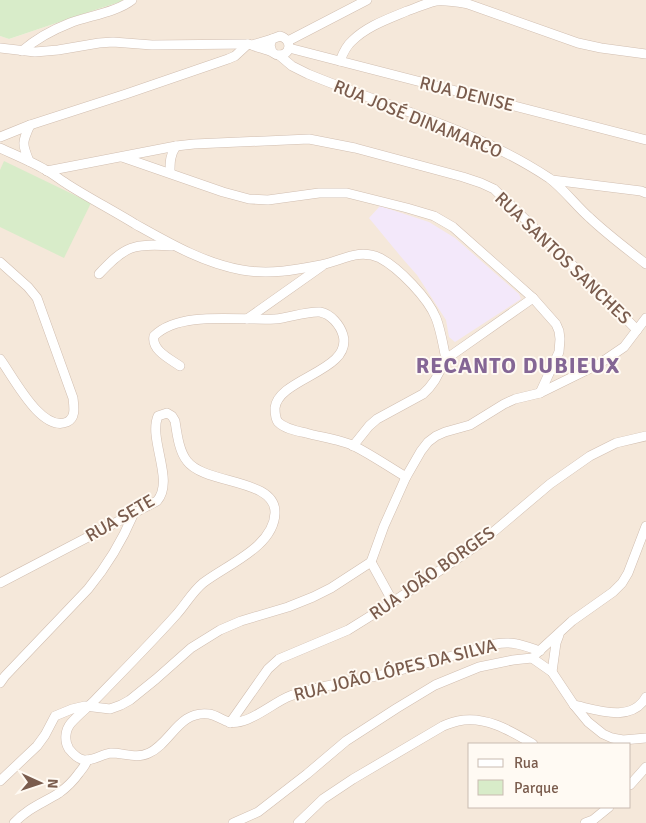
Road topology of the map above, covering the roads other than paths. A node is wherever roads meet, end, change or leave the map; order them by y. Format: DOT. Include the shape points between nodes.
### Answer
graph roads {
  1 [pos="132,0"];
  2 [pos="367,0"];
  3 [pos="272,39"];
  4 [pos="288,44"];
  5 [pos="250,45"];
  6 [pos="0,48"];
  7 [pos="22,51"];
  8 [pos="276,54"];
  9 [pos="646,54"];
  10 [pos="340,61"];
  11 [pos="30,125"];
  12 [pos="0,137"];
  13 [pos="646,140"];
  14 [pos="176,146"];
  15 [pos="0,148"];
  16 [pos="122,156"];
  17 [pos="29,161"];
  18 [pos="70,166"];
  19 [pos="47,171"];
  20 [pos="170,172"];
  21 [pos="551,180"];
  22 [pos="66,183"];
  23 [pos="646,193"];
  24 [pos="174,246"];
  25 [pos="0,262"];
  26 [pos="324,264"];
  27 [pos="646,264"];
  28 [pos="99,274"];
  29 [pos="533,298"];
  30 [pos="646,318"];
  31 [pos="247,319"];
  32 [pos="636,330"];
  33 [pos="0,359"];
  34 [pos="446,359"];
  35 [pos="180,366"];
  36 [pos="540,393"];
  37 [pos="646,436"];
  38 [pos="353,446"];
  39 [pos="406,477"];
  40 [pos="133,515"];
  41 [pos="646,526"];
  42 [pos="371,562"];
  43 [pos="0,583"];
  44 [pos="393,602"];
  45 [pos="560,633"];
  46 [pos="540,651"];
  47 [pos="532,658"];
  48 [pos="552,672"];
  49 [pos="0,683"];
  50 [pos="646,696"];
  51 [pos="89,706"];
  52 [pos="574,706"];
  53 [pos="230,723"];
  54 [pos="646,738"];
  55 [pos="531,743"];
  56 [pos="87,760"];
  57 [pos="646,767"];
  58 [pos="0,781"];
  59 [pos="631,785"];
  60 [pos="608,808"];
  61 [pos="14,823"];
  62 [pos="233,823"];
  63 [pos="298,823"];
  64 [pos="585,823"];
  1 -- 7 [label="street" via="122,7 68,24 34,41"];
  2 -- 4 [label="street"];
  3 -- 4 [label="street" via="280,36 286,38"];
  3 -- 5 [label="street"];
  3 -- 8 [label="street" via="270,45"];
  4 -- 8 [label="street" via="284,54"];
  4 -- 10 [label="street, RUA DENISE"];
  5 -- 7 [label="street" via="113,42 43,52"];
  5 -- 8 [label="street, RUA JOSÉ DINAMARCO"];
  5 -- 11 [label="street" via="228,59"];
  6 -- 7 [label="street"];
  8 -- 21 [label="street, RUA JOSÉ DINAMARCO" via="308,74 491,146"];
  9 -- 10 [label="street" via="578,44 468,4 436,1 377,23 356,36"];
  10 -- 13 [label="street, RUA DENISE"];
  11 -- 12 [label="street"];
  11 -- 17 [label="street" via="23,139"];
  14 -- 16 [label="street, RUA SANTOS SANCHES"];
  14 -- 20 [label="street" via="171,153"];
  14 -- 32 [label="street, RUA SANTOS SANCHES" via="309,139 355,148 481,183 494,190"];
  15 -- 17 [label="street"];
  16 -- 18 [label="street, RUA SANTOS SANCHES"];
  16 -- 20 [label="street"];
  17 -- 19 [label="street"];
  18 -- 19 [label="street, RUA SANTOS SANCHES"];
  18 -- 22 [label="street"];
  19 -- 22 [label="street"];
  20 -- 29 [label="street" via="249,199 347,193 434,216 453,227"];
  21 -- 23 [label="street"];
  21 -- 27 [label="street, RUA JOSÉ DINAMARCO" via="590,219"];
  22 -- 24 [label="street"];
  24 -- 26 [label="street" via="208,261 243,270 271,272"];
  24 -- 28 [label="street" via="130,248 114,258"];
  25 -- 33 [label="street" via="37,298 73,398 73,417 62,424 46,419"];
  26 -- 31 [label="street"];
  26 -- 34 [label="street" via="353,254 366,254 379,258 402,274 432,311"];
  29 -- 34 [label="street"];
  29 -- 36 [label="street" via="559,331 559,352"];
  30 -- 32 [label="street"];
  31 -- 35 [label="street" via="193,320 159,331 153,344"];
  31 -- 38 [label="street" via="312,312 333,318 344,336 340,354 330,365 285,392 275,404 274,413 278,422 287,428"];
  32 -- 36 [label="street" via="624,347 599,364"];
  34 -- 38 [label="street" via="436,380 423,394 377,419"];
  36 -- 39 [label="street" via="515,399 470,425 436,436 421,451"];
  37 -- 44 [label="street, RUA JOÃO BORGES" via="616,443 590,456 550,484 479,544"];
  38 -- 39 [label="street"];
  39 -- 42 [label="street"];
  40 -- 43 [label="street, RUA SETE"];
  40 -- 49 [label="street" via="96,580"];
  40 -- 51 [label="street, RUA SETE" via="160,498 163,479 156,431 158,416 167,413 175,421 183,455 189,464 213,477 263,492 275,508 273,523 256,548 194,591 175,616"];
  41 -- 45 [label="street" via="622,584"];
  42 -- 44 [label="street"];
  42 -- 51 [label="street" via="313,597 220,630 192,648 121,705 110,709"];
  44 -- 53 [label="street, RUA JOÃO BORGES" via="348,630 280,659 268,669"];
  45 -- 46 [label="street"];
  45 -- 48 [label="street"];
  46 -- 47 [label="street"];
  46 -- 53 [label="street, RUA JOÃO LÓPES DA SILVA" via="507,642 495,644 376,676 304,691 286,697 246,721"];
  47 -- 48 [label="street"];
  47 -- 62 [label="street" via="479,667 435,685 346,741 258,812"];
  48 -- 52 [label="street"];
  50 -- 52 [label="street" via="636,708 618,713"];
  51 -- 56 [label="street" via="67,728 66,737 69,748 77,757"];
  51 -- 58 [label="street" via="55,716 37,746"];
  52 -- 54 [label="street" via="588,722 612,738"];
  53 -- 56 [label="street" via="212,714 189,717 160,746 143,756 110,753"];
  55 -- 63 [label="street" via="493,724 459,720 352,779 323,799"];
  56 -- 61 [label="street" via="76,778 60,792 33,807"];
  57 -- 59 [label="street"];
  60 -- 64 [label="street"];
}
